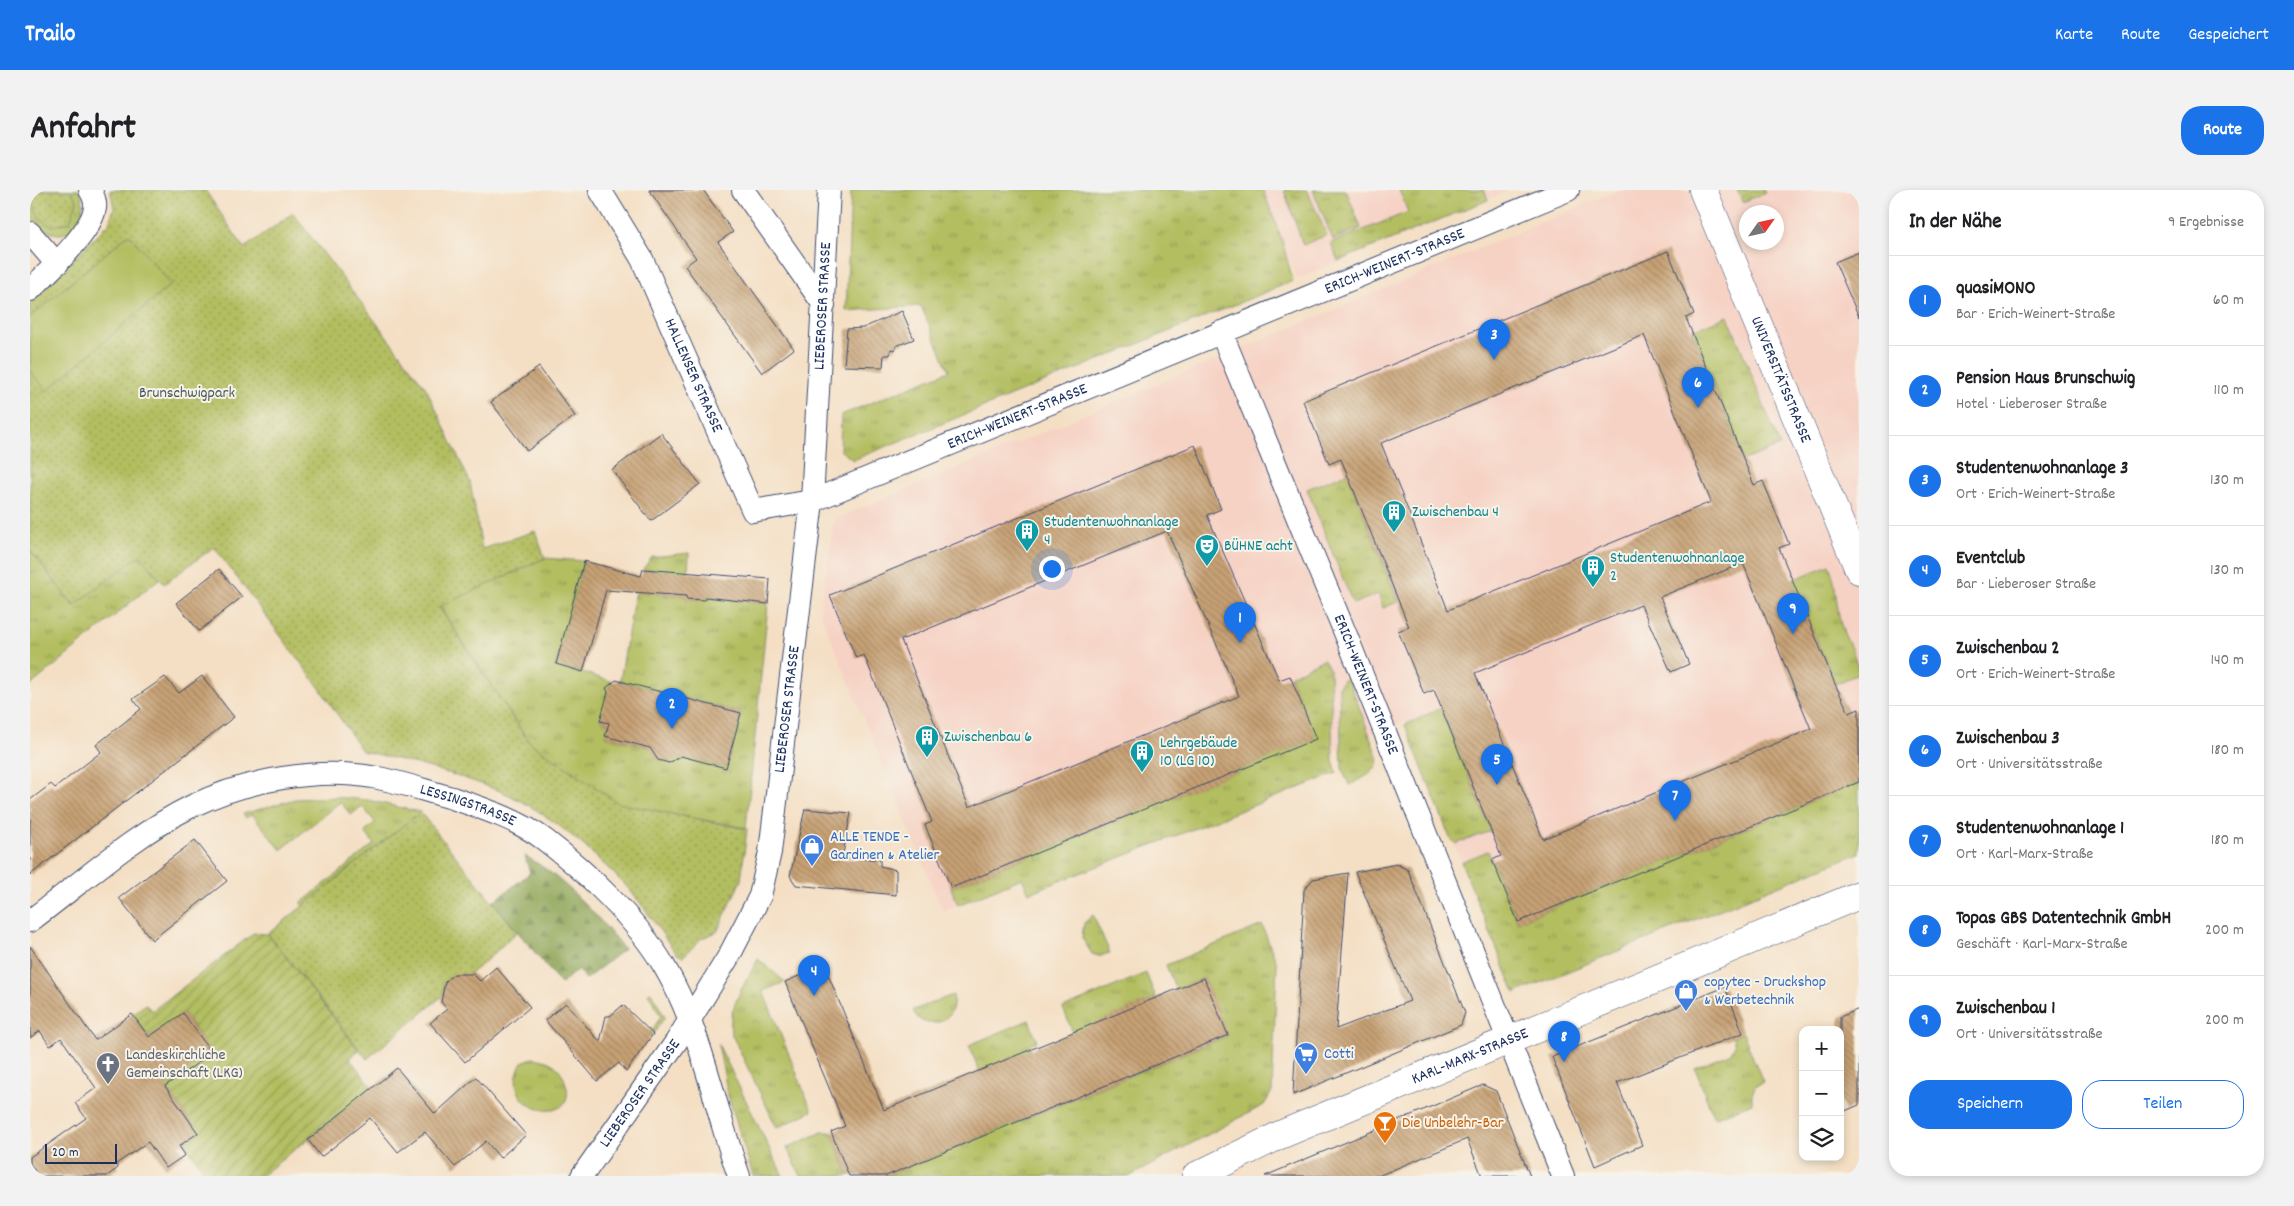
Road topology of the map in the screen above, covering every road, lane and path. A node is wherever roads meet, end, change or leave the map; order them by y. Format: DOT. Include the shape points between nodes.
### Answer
graph roads {
  1 [pos="90,190"];
  2 [pos="600,190"];
  3 [pos="743,190"];
  4 [pos="829,190"];
  5 [pos="1568,190"];
  6 [pos="1703,190"];
  7 [pos="30,233"];
  8 [pos="57,264"];
  9 [pos="30,290"];
  10 [pos="824,305"];
  11 [pos="1221,332"];
  12 [pos="812,501"];
  13 [pos="1859,570"];
  14 [pos="1859,895"];
  15 [pos="30,921"];
  16 [pos="690,1019"];
  17 [pos="1508,1040"];
  18 [pos="1246,1150"];
  19 [pos="582,1176"];
  20 [pos="739,1176"];
  21 [pos="1196,1176"];
  22 [pos="1210,1176"];
  23 [pos="1563,1176"];
  1 -- 8 [label="street" via="95,208 91,218"];
  2 -- 12 [label="street, HALLENSER STRASSE" via="642,259 754,511"];
  3 -- 10 [label="street"];
  4 -- 10 [label="street, LIEBEROSER STRASSE"];
  5 -- 11 [label="street, ERICH-WEINERT-STRASSE"];
  6 -- 13 [label="street, UNIVERSITÄTSSTRASSE"];
  7 -- 8 [label="street"];
  8 -- 9 [label="street"];
  10 -- 12 [label="street, LIEBEROSER STRASSE"];
  11 -- 12 [label="street, ERICH-WEINERT-STRASSE"];
  11 -- 17 [label="street, ERICH-WEINERT-STRASSE"];
  12 -- 16 [label="street, LIEBEROSER STRASSE" via="770,852 760,896 729,956"];
  14 -- 17 [label="street, KARL-MARX-STRASSE"];
  15 -- 16 [label="street, LESSINGSTRASSE" via="143,836 193,805 258,782 320,773 370,776 471,804 543,838 611,898 635,926 666,968"];
  16 -- 19 [label="street, LIEBEROSER STRASSE"];
  16 -- 20 [label="street, LESSINGSTRASSE"];
  17 -- 18 [label="street, KARL-MARX-STRASSE"];
  17 -- 23 [label="street, ERICH-WEINERT-STRASSE"];
  18 -- 21 [label="street, KARL-MARX-STRASSE"];
  18 -- 22 [label="street, KARL-MARX-STRASSE"];
}
